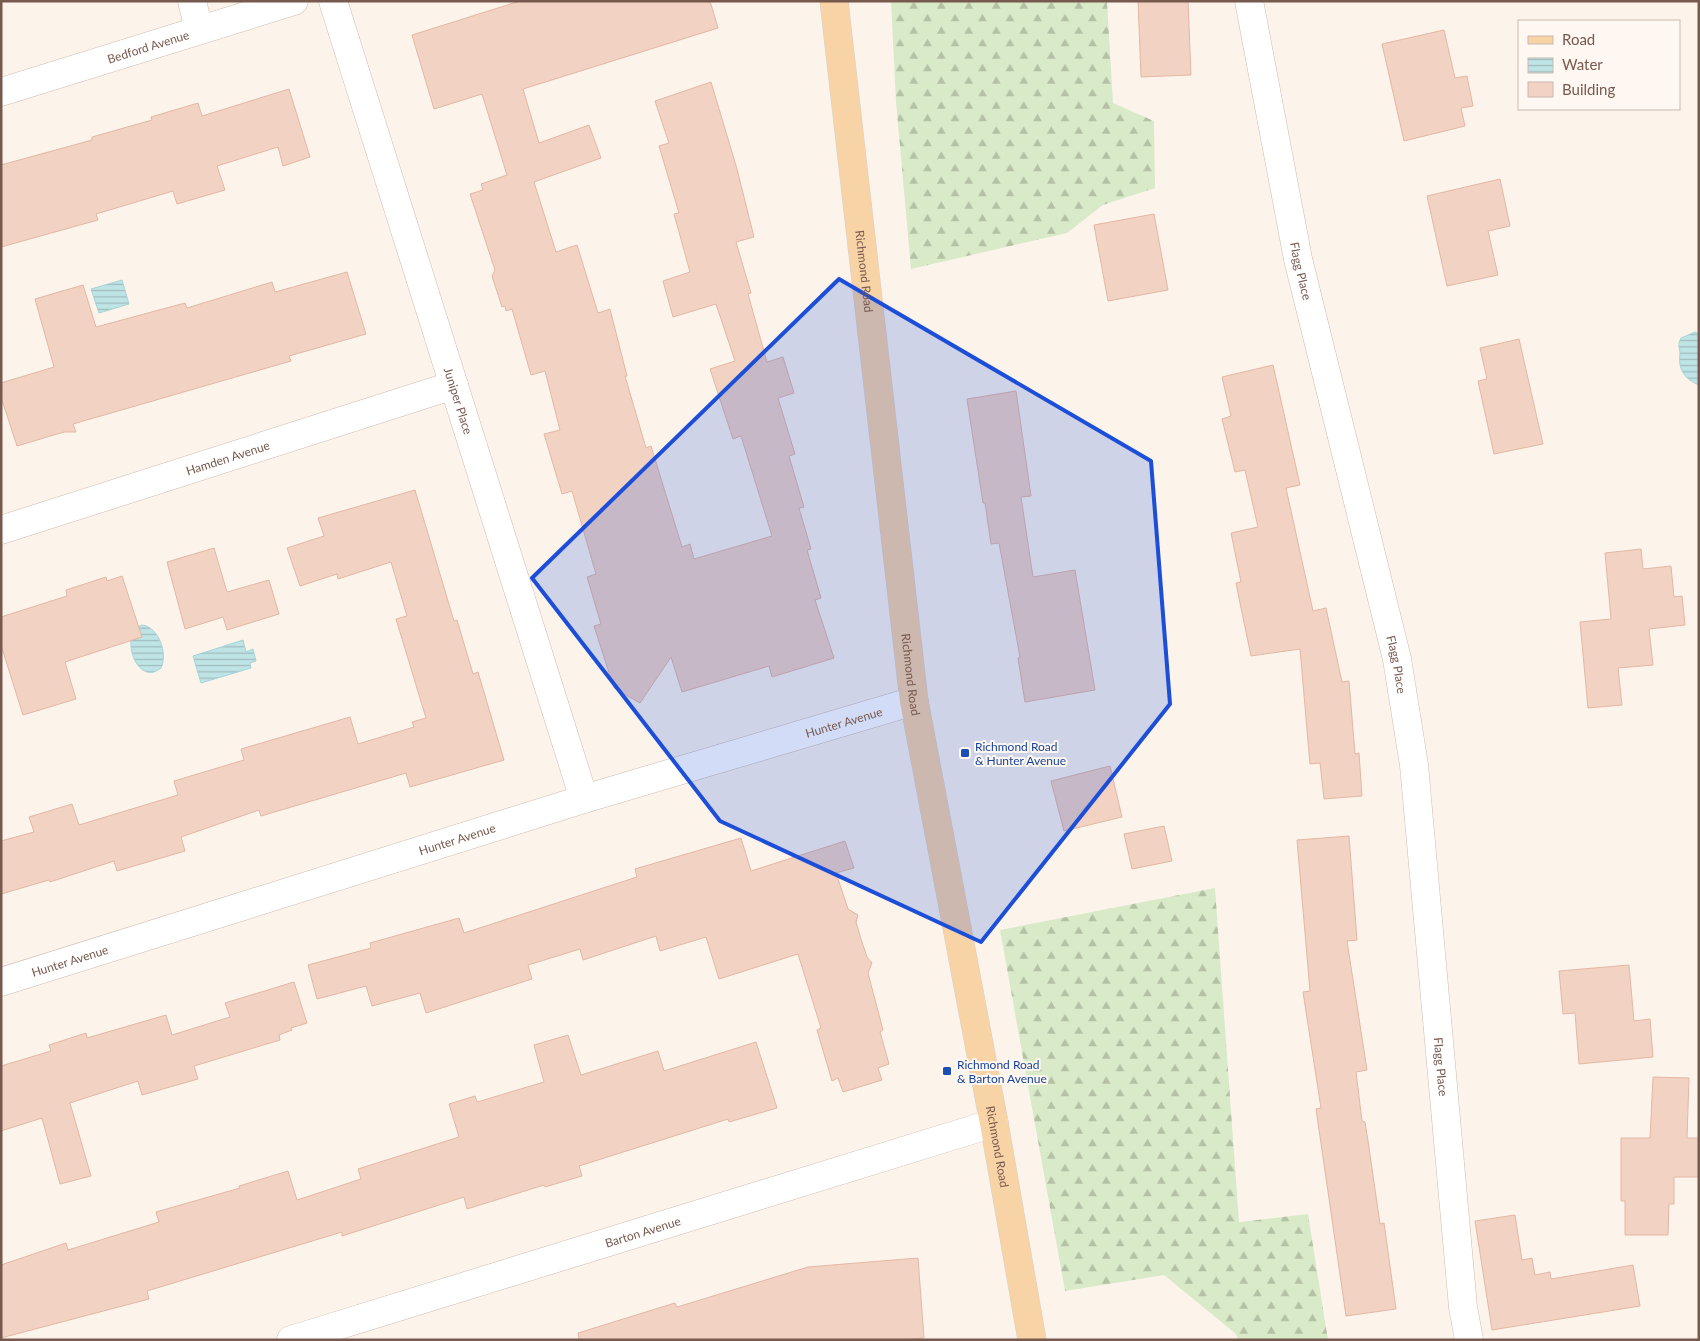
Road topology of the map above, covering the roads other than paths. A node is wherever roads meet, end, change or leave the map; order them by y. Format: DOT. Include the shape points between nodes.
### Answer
graph roads {
  1 [pos="192,1"];
  2 [pos="294,1"];
  3 [pos="333,1"];
  4 [pos="834,1"];
  5 [pos="1249,1"];
  6 [pos="199,30"];
  7 [pos="1,92"];
  8 [pos="454,385"];
  9 [pos="1,530"];
  10 [pos="914,700"];
  11 [pos="584,799"];
  12 [pos="1,982"];
  13 [pos="994,1123"];
  14 [pos="291,1340"];
  15 [pos="1032,1340"];
  16 [pos="1470,1340"];
  1 -- 6 [label="street"];
  2 -- 6 [label="street, Bedford Avenue"];
  3 -- 8 [label="street, Juniper Place"];
  4 -- 10 [label="main road, Richmond Road"];
  5 -- 16 [label="street, Flagg Place" via="1298,259 1398,668 1414,765 1463,1307"];
  6 -- 7 [label="street, Bedford Avenue"];
  8 -- 9 [label="street, Hamden Avenue"];
  8 -- 11 [label="street, Juniper Place"];
  10 -- 11 [label="street, Hunter Avenue"];
  10 -- 13 [label="main road, Richmond Road"];
  11 -- 12 [label="street, Hunter Avenue"];
  13 -- 14 [label="street, Barton Avenue"];
  13 -- 15 [label="main road, Richmond Road"];
}
